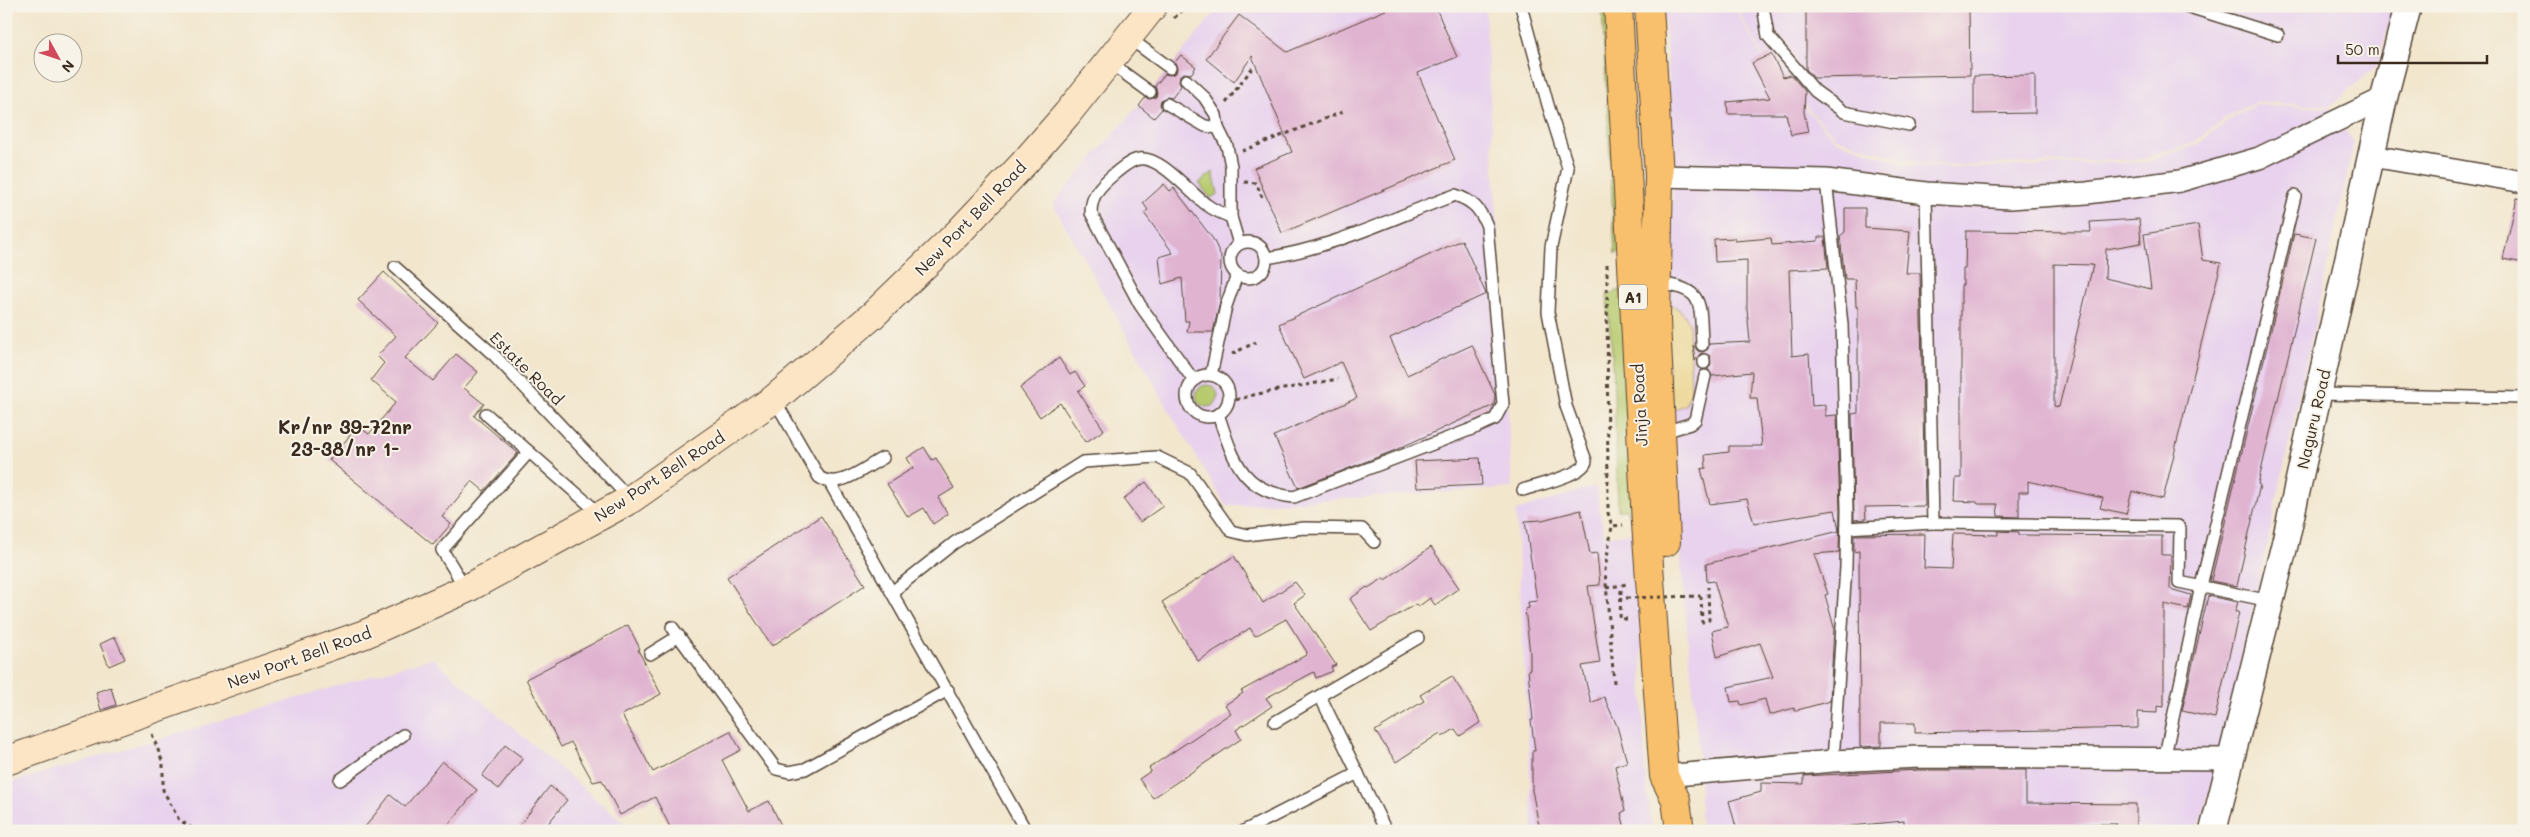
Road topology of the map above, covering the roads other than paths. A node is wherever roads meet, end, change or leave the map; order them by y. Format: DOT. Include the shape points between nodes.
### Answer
graph roads {
  1 [pos="1153,6"];
  2 [pos="1521,6"];
  3 [pos="1618,6"];
  4 [pos="1649,6"];
  5 [pos="1763,6"];
  6 [pos="2186,6"];
  7 [pos="2408,6"];
  8 [pos="2278,36"];
  9 [pos="1129,38"];
  10 [pos="1109,62"];
  11 [pos="1170,68"];
  12 [pos="1186,80"];
  13 [pos="1150,92"];
  14 [pos="2384,98"];
  15 [pos="1167,104"];
  16 [pos="1909,125"];
  17 [pos="1218,128"];
  18 [pos="2372,156"];
  19 [pos="1659,176"];
  20 [pos="1826,180"];
  21 [pos="2524,182"];
  22 [pos="1926,193"];
  23 [pos="2295,196"];
  24 [pos="1231,217"];
  25 [pos="1239,244"];
  26 [pos="1266,258"];
  27 [pos="395,267"];
  28 [pos="1237,275"];
  29 [pos="1655,283"];
  30 [pos="1702,345"];
  31 [pos="1211,375"];
  32 [pos="1705,376"];
  33 [pos="1194,381"];
  34 [pos="2319,394"];
  35 [pos="2524,398"];
  36 [pos="774,399"];
  37 [pos="486,414"];
  38 [pos="1218,414"];
  39 [pos="1661,433"];
  40 [pos="529,452"];
  41 [pos="883,458"];
  42 [pos="830,483"];
  43 [pos="1523,490"];
  44 [pos="630,499"];
  45 [pos="602,516"];
  46 [pos="1933,523"];
  47 [pos="1847,528"];
  48 [pos="1374,542"];
  49 [pos="2201,586"];
  50 [pos="466,589"];
  51 [pos="892,592"];
  52 [pos="2270,601"];
  53 [pos="1418,638"];
  54 [pos="650,654"];
  55 [pos="948,690"];
  56 [pos="1320,696"];
  57 [pos="1275,722"];
  58 [pos="403,735"];
  59 [pos="2232,759"];
  60 [pos="6,760"];
  61 [pos="2164,760"];
  62 [pos="1833,761"];
  63 [pos="1358,773"];
  64 [pos="340,780"];
  65 [pos="1673,783"];
  66 [pos="1026,831"];
  67 [pos="1244,831"];
  68 [pos="1386,831"];
  69 [pos="1680,831"];
  70 [pos="2213,831"];
  1 -- 9 [label="main road, New Port Bell Road"];
  2 -- 43 [label="lane" via="1568,168 1551,247 1548,312 1566,406 1586,461 1583,469 1574,474"];
  3 -- 65 [label="highway, Jinja Road / A1" via="1646,524"];
  4 -- 19 [label="highway, Jinja Road / A1"];
  5 -- 16 [label="lane" via="1768,36 1815,91 1844,112"];
  6 -- 8 [label="lane"];
  7 -- 14 [label="street, Naguru Road"];
  9 -- 10 [label="main road, New Port Bell Road"];
  9 -- 11 [label="lane"];
  10 -- 13 [label="lane"];
  10 -- 36 [label="main road, New Port Bell Road" via="1024,163 958,233 873,315"];
  12 -- 17 [label="lane" via="1204,97 1216,115"];
  14 -- 18 [label="street, Naguru Road"];
  14 -- 22 [label="street" via="2259,158 2180,181 2087,193 2010,198"];
  15 -- 17 [label="lane" via="1205,126"];
  17 -- 24 [label="lane" via="1230,156"];
  18 -- 21 [label="street"];
  18 -- 34 [label="street, Naguru Road"];
  19 -- 20 [label="street"];
  19 -- 29 [label="highway, Jinja Road / A1"];
  20 -- 22 [label="street"];
  20 -- 47 [label="lane" via="1842,324"];
  22 -- 46 [label="lane"];
  23 -- 49 [label="lane"];
  24 -- 25 [label="lane"];
  24 -- 33 [label="lane" via="1208,206 1150,160 1138,159 1119,170 1101,185 1091,202 1091,213 1140,305"];
  25 -- 26 [label="lane" via="1253,242 1260,246"];
  25 -- 28 [label="lane" via="1230,256"];
  26 -- 28 [label="lane" via="1257,276"];
  26 -- 38 [label="lane" via="1325,246 1456,195 1467,199 1479,209 1487,226 1503,404 1495,418 1477,427 1294,496 1269,492 1244,475 1234,461"];
  27 -- 44 [label="lane, Estate Road" via="495,356"];
  28 -- 31 [label="lane" via="1226,306"];
  29 -- 30 [label="lane" via="1679,285 1696,297 1700,305"];
  29 -- 39 [label="highway, Jinja Road / A1"];
  31 -- 33 [label="lane"];
  31 -- 38 [label="lane" via="1219,379 1229,393 1228,402"];
  32 -- 39 [label="lane" via="1695,420"];
  33 -- 38 [label="lane" via="1187,394 1191,409 1204,417"];
  34 -- 35 [label="lane"];
  34 -- 52 [label="street, Naguru Road"];
  36 -- 42 [label="lane" via="819,477"];
  36 -- 44 [label="main road, New Port Bell Road"];
  37 -- 40 [label="lane"];
  39 -- 65 [label="highway, Jinja Road / A1"];
  40 -- 45 [label="lane"];
  40 -- 50 [label="lane" via="442,550"];
  41 -- 42 [label="lane" via="841,481"];
  42 -- 51 [label="lane"];
  44 -- 45 [label="main road, New Port Bell Road"];
  45 -- 50 [label="main road, New Port Bell Road"];
  46 -- 47 [label="lane"];
  46 -- 49 [label="lane" via="2178,526 2179,582"];
  47 -- 62 [label="lane"];
  48 -- 51 [label="lane" via="1362,529 1304,528 1247,535 1231,531 1190,474 1157,458 1083,462 954,543"];
  49 -- 52 [label="lane"];
  49 -- 61 [label="lane"];
  50 -- 60 [label="main road, New Port Bell Road" via="365,634"];
  51 -- 55 [label="lane"];
  52 -- 59 [label="street, Naguru Road"];
  53 -- 56 [label="lane"];
  54 -- 55 [label="lane" via="676,632 776,769 789,772 805,770"];
  55 -- 66 [label="lane"];
  56 -- 57 [label="lane"];
  56 -- 63 [label="lane"];
  58 -- 64 [label="lane"];
  59 -- 61 [label="street"];
  59 -- 70 [label="street, Naguru Road"];
  61 -- 62 [label="street" via="1919,757"];
  62 -- 65 [label="street"];
  63 -- 67 [label="lane"];
  63 -- 68 [label="lane"];
  65 -- 69 [label="highway, Jinja Road / A1"];
}
